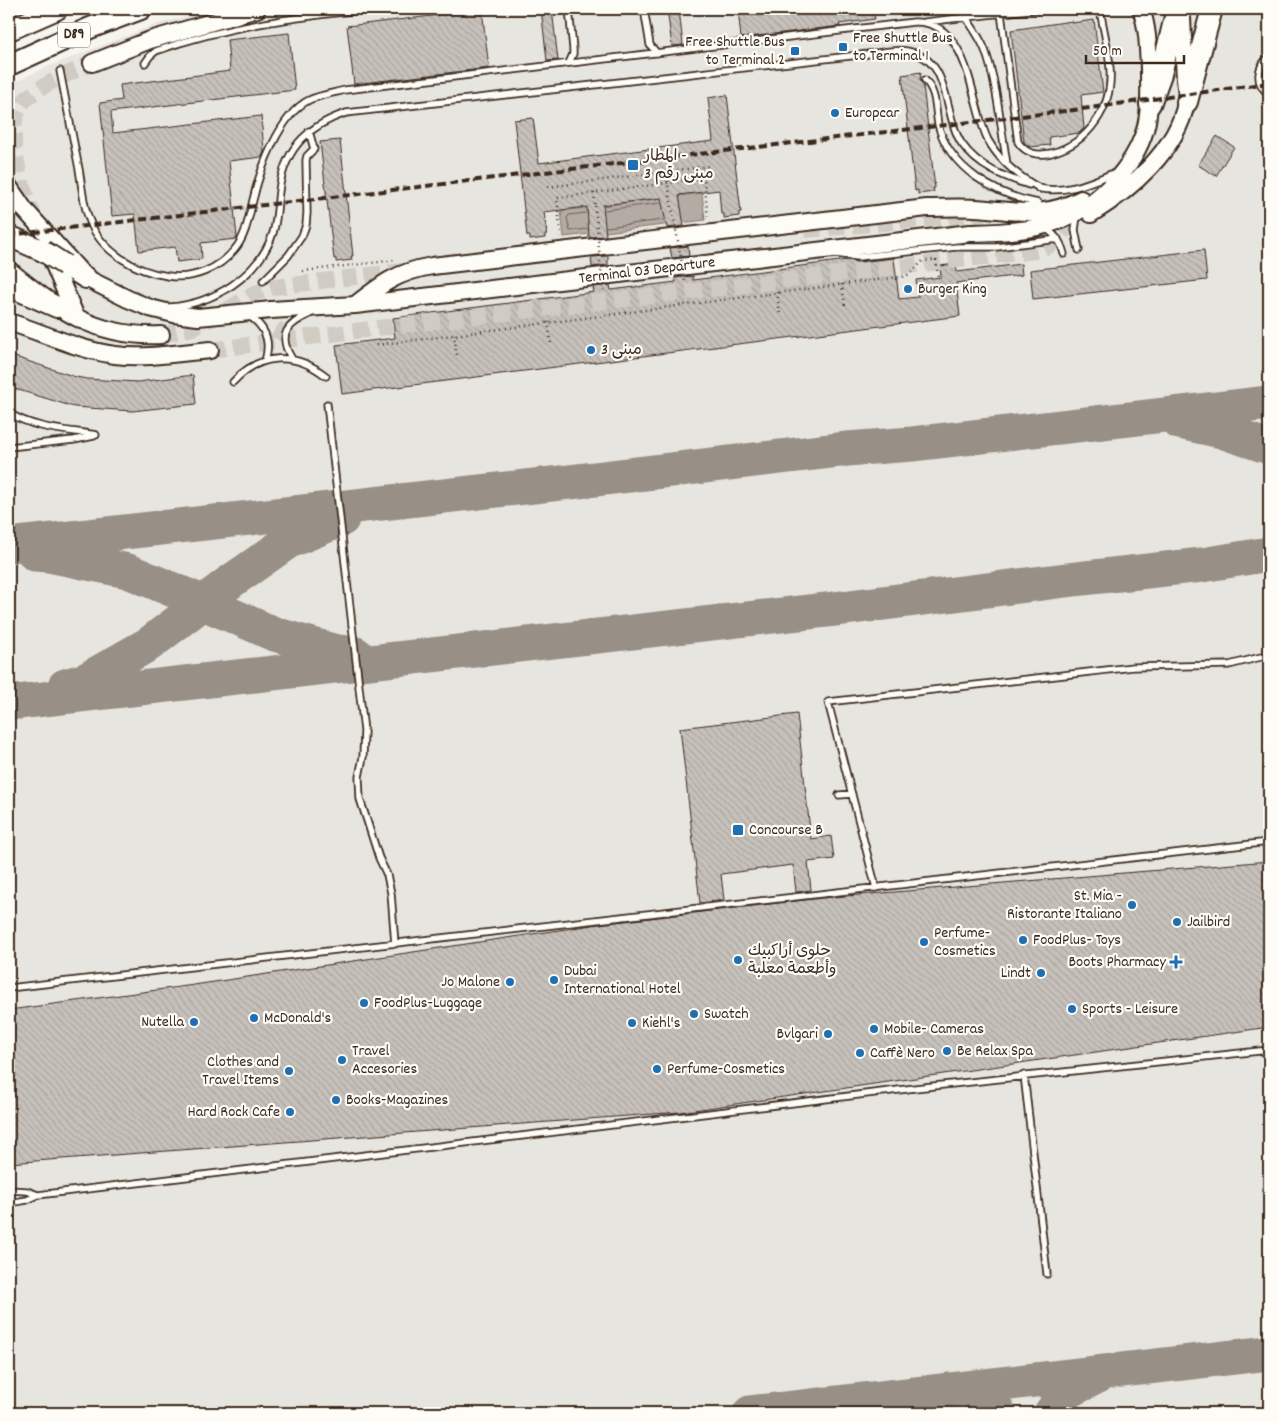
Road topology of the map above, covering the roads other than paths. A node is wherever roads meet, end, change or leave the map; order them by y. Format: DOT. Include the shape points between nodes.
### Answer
graph roads {
  1 [pos="23,9"];
  2 [pos="57,9"];
  3 [pos="140,9"];
  4 [pos="257,9"];
  5 [pos="368,9"];
  6 [pos="569,9"];
  7 [pos="644,9"];
  8 [pos="1037,9"];
  9 [pos="1100,9"];
  10 [pos="1141,9"];
  11 [pos="1212,9"];
  12 [pos="1001,13"];
  13 [pos="1179,13"];
  14 [pos="9,16"];
  15 [pos="965,16"];
  16 [pos="925,22"];
  17 [pos="9,30"];
  18 [pos="657,53"];
  19 [pos="1269,57"];
  20 [pos="92,63"];
  21 [pos="145,63"];
  22 [pos="569,63"];
  23 [pos="9,65"];
  24 [pos="60,71"];
  25 [pos="925,80"];
  26 [pos="1269,94"];
  27 [pos="1186,102"];
  28 [pos="1150,104"];
  29 [pos="309,131"];
  30 [pos="1144,135"];
  31 [pos="1007,165"];
  32 [pos="1111,174"];
  33 [pos="9,187"];
  34 [pos="1041,189"];
  35 [pos="1038,203"];
  36 [pos="1086,209"];
  37 [pos="1041,227"];
  38 [pos="9,236"];
  39 [pos="1058,240"];
  40 [pos="43,245"];
  41 [pos="825,250"];
  42 [pos="1079,250"];
  43 [pos="1064,254"];
  44 [pos="9,270"];
  45 [pos="86,278"];
  46 [pos="264,281"];
  47 [pos="9,286"];
  48 [pos="355,305"];
  49 [pos="56,307"];
  50 [pos="325,307"];
  51 [pos="150,308"];
  52 [pos="240,314"];
  53 [pos="76,317"];
  54 [pos="9,322"];
  55 [pos="129,335"];
  56 [pos="162,335"];
  57 [pos="210,350"];
  58 [pos="292,359"];
  59 [pos="151,360"];
  60 [pos="265,361"];
  61 [pos="326,376"];
  62 [pos="233,382"];
  63 [pos="327,404"];
  64 [pos="9,413"];
  65 [pos="9,447"];
  66 [pos="1269,655"];
  67 [pos="852,794"];
  68 [pos="839,795"];
  69 [pos="1269,842"];
  70 [pos="876,888"];
  71 [pos="395,944"];
  72 [pos="9,988"];
  73 [pos="1269,1050"];
  74 [pos="1024,1075"];
  75 [pos="9,1190"];
  76 [pos="38,1195"];
  77 [pos="9,1203"];
  78 [pos="1047,1274"];
  1 -- 14 [label="highway"];
  2 -- 17 [label="highway, D89"];
  3 -- 23 [label="highway, D89"];
  4 -- 20 [label="main road" via="150,40"];
  5 -- 21 [label="lane" via="292,18 216,33 156,51"];
  6 -- 22 [label="lane" via="573,49"];
  7 -- 18 [label="lane" via="650,45"];
  8 -- 12 [label="lane"];
  9 -- 12 [label="lane" via="1110,68 1110,85 1100,116 1080,139 1057,151 1038,154 1023,149 1018,142"];
  10 -- 28 [label="main road, Terminal 03 Departure" via="1148,39"];
  11 -- 27 [label="highway"];
  12 -- 15 [label="lane"];
  13 -- 27 [label="main road"];
  13 -- 28 [label="highway"];
  15 -- 16 [label="lane"];
  15 -- 31 [label="lane" via="976,32 990,66"];
  16 -- 18 [label="lane"];
  16 -- 31 [label="lane" via="947,35 958,51 988,139"];
  18 -- 22 [label="lane"];
  19 -- 26 [label="lane" via="1258,75 1263,89"];
  22 -- 24 [label="lane" via="345,90 309,100 286,123 264,161 247,224 236,248 226,259 199,274 172,277 143,270 121,258 108,248 89,220"];
  25 -- 35 [label="lane" via="934,93 943,137 958,160 976,178 998,191"];
  27 -- 36 [label="main road" via="1170,139 1146,172 1130,187"];
  28 -- 30 [label="main road, Terminal 03 Departure"];
  29 -- 34 [label="lane" via="346,113 906,51 925,59 941,78 954,129 972,156 999,174"];
  29 -- 46 [label="lane" via="314,149 306,160 306,225 288,256"];
  29 -- 51 [label="lane" via="289,156 283,171 272,235 261,257 245,276 225,291 202,301"];
  30 -- 32 [label="main road"];
  30 -- 36 [label="main road, Terminal 03 Departure" via="1120,174"];
  31 -- 34 [label="lane"];
  32 -- 34 [label="lane" via="1074,188"];
  32 -- 48 [label="main road" via="1084,197 1036,213 927,208 432,266 392,278"];
  33 -- 45 [label="main road" via="24,209"];
  36 -- 37 [label="main road, Terminal 03 Departure"];
  36 -- 42 [label="lane" via="1075,230"];
  37 -- 39 [label="lane"];
  37 -- 41 [label="main road, Terminal 03 Departure"];
  38 -- 40 [label="highway"];
  39 -- 41 [label="lane" via="858,257"];
  39 -- 43 [label="lane"];
  40 -- 45 [label="highway, bridge"];
  40 -- 53 [label="main road"];
  41 -- 48 [label="main road, Terminal 03 Departure"];
  44 -- 49 [label="main road"];
  45 -- 51 [label="main road, Terminal 03 Departure"];
  47 -- 49 [label="highway"];
  48 -- 50 [label="main road, Terminal 03 Departure"];
  49 -- 53 [label="main road"];
  50 -- 52 [label="main road, Terminal 03 Departure"];
  50 -- 58 [label="lane" via="288,326 284,344"];
  51 -- 52 [label="main road, Terminal 03 Departure" via="198,317"];
  52 -- 60 [label="lane" via="256,320 262,327 268,344"];
  53 -- 55 [label="main road"];
  54 -- 59 [label="main road" via="88,350"];
  55 -- 56 [label="main road"];
  55 -- 59 [label="main road"];
  57 -- 59 [label="main road"];
  58 -- 60 [label="lane"];
  58 -- 61 [label="lane" via="310,365"];
  60 -- 62 [label="lane" via="251,367"];
  63 -- 71 [label="lane" via="363,718 360,798 392,893"];
  64 -- 65 [label="lane" via="37,425 96,435"];
  66 -- 67 [label="lane" via="1228,666 1134,667 828,702"];
  67 -- 68 [label="lane"];
  67 -- 70 [label="lane"];
  69 -- 70 [label="lane"];
  70 -- 71 [label="lane"];
  71 -- 72 [label="lane"];
  73 -- 74 [label="lane"];
  74 -- 76 [label="lane"];
  74 -- 78 [label="lane"];
  75 -- 76 [label="lane"];
  76 -- 77 [label="lane"];
}
